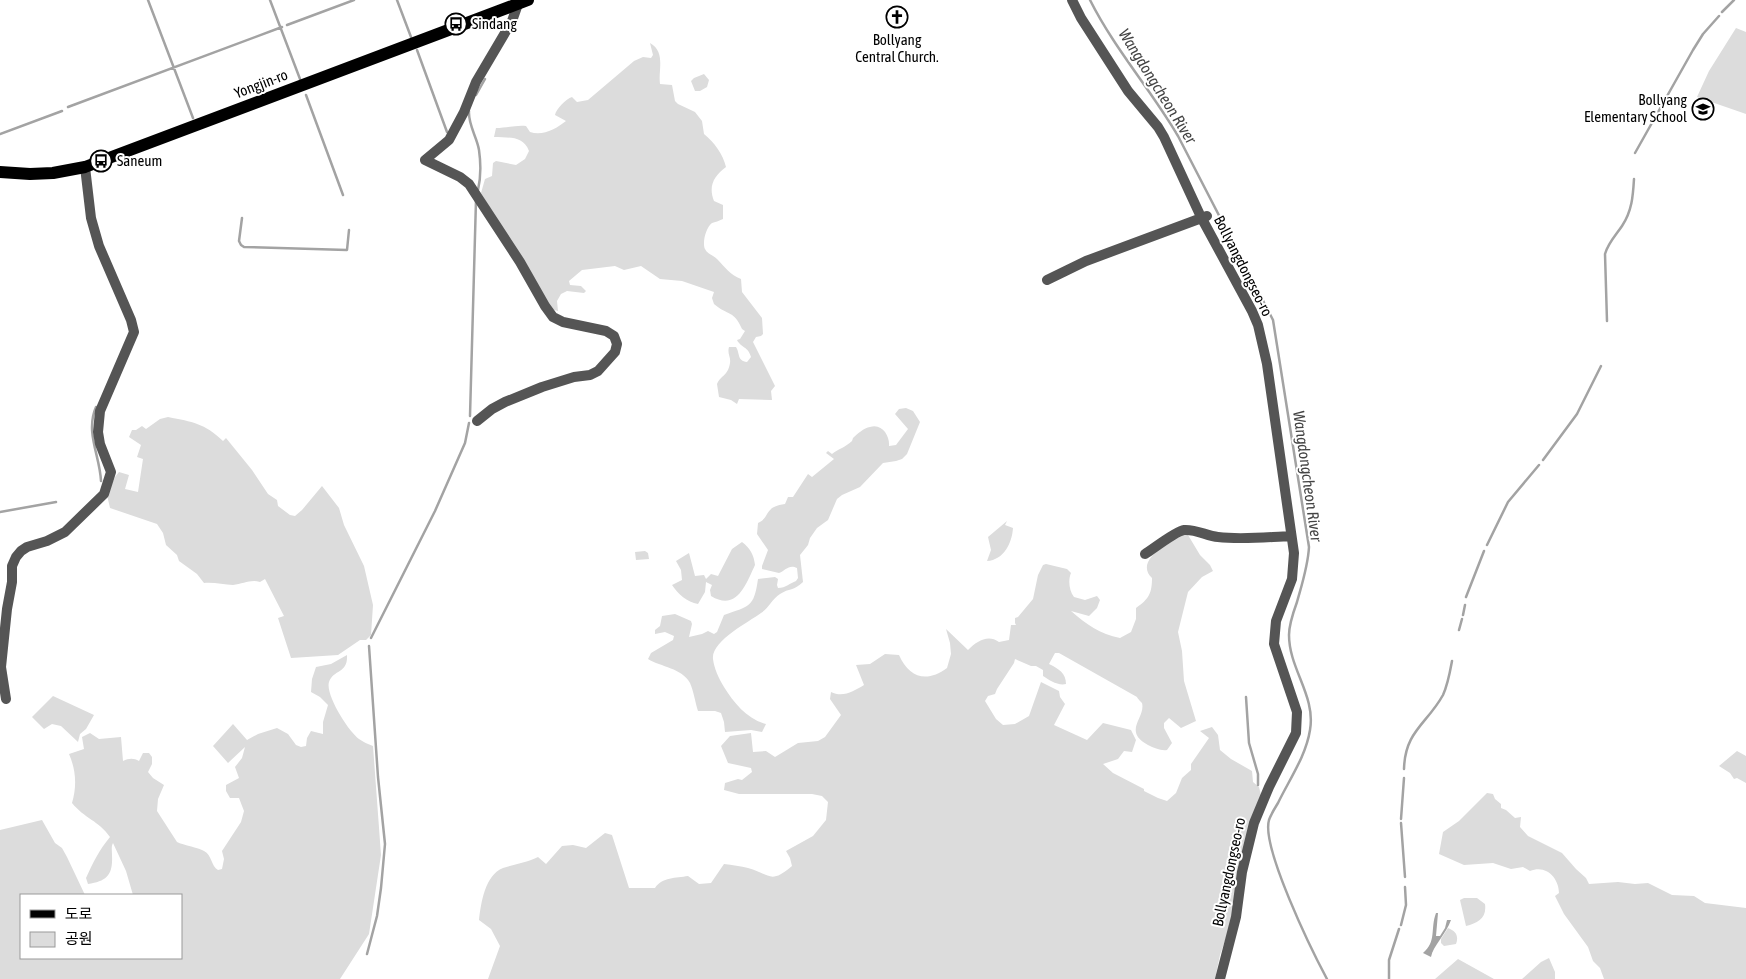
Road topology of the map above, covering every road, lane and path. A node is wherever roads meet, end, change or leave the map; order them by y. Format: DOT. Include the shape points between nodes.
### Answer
graph roads {
  1 [pos="1072,0"];
  2 [pos="523,2"];
  3 [pos="85,167"];
  4 [pos="0,172"];
  5 [pos="1204,217"];
  6 [pos="1047,280"];
  7 [pos="477,421"];
  8 [pos="1291,536"];
  9 [pos="1145,554"];
  10 [pos="6,700"];
  11 [pos="1220,979"];
  1 -- 5 [label="street, Bollyangdongseo-ro" via="1128,91 1158,127"];
  2 -- 3 [label="main road, Yongjin-ro"];
  2 -- 7 [label="street" via="476,82 449,140 425,160 469,184 553,318 606,331 614,336 617,344 615,352 598,371 524,394 492,409"];
  3 -- 4 [label="main road, Yongjin-ro" via="53,173"];
  3 -- 10 [label="street" via="99,246 134,332 100,411 100,444 111,472 104,494 65,532 21,551 12,566 1,667"];
  5 -- 6 [label="street" via="1086,261"];
  5 -- 8 [label="street, Bollyangdongseo-ro" via="1258,325 1267,364"];
  8 -- 9 [label="street" via="1218,537 1182,530"];
  8 -- 11 [label="street, Bollyangdongseo-ro" via="1294,553 1292,579 1276,620 1274,644 1296,712 1296,733 1254,823"];
}
